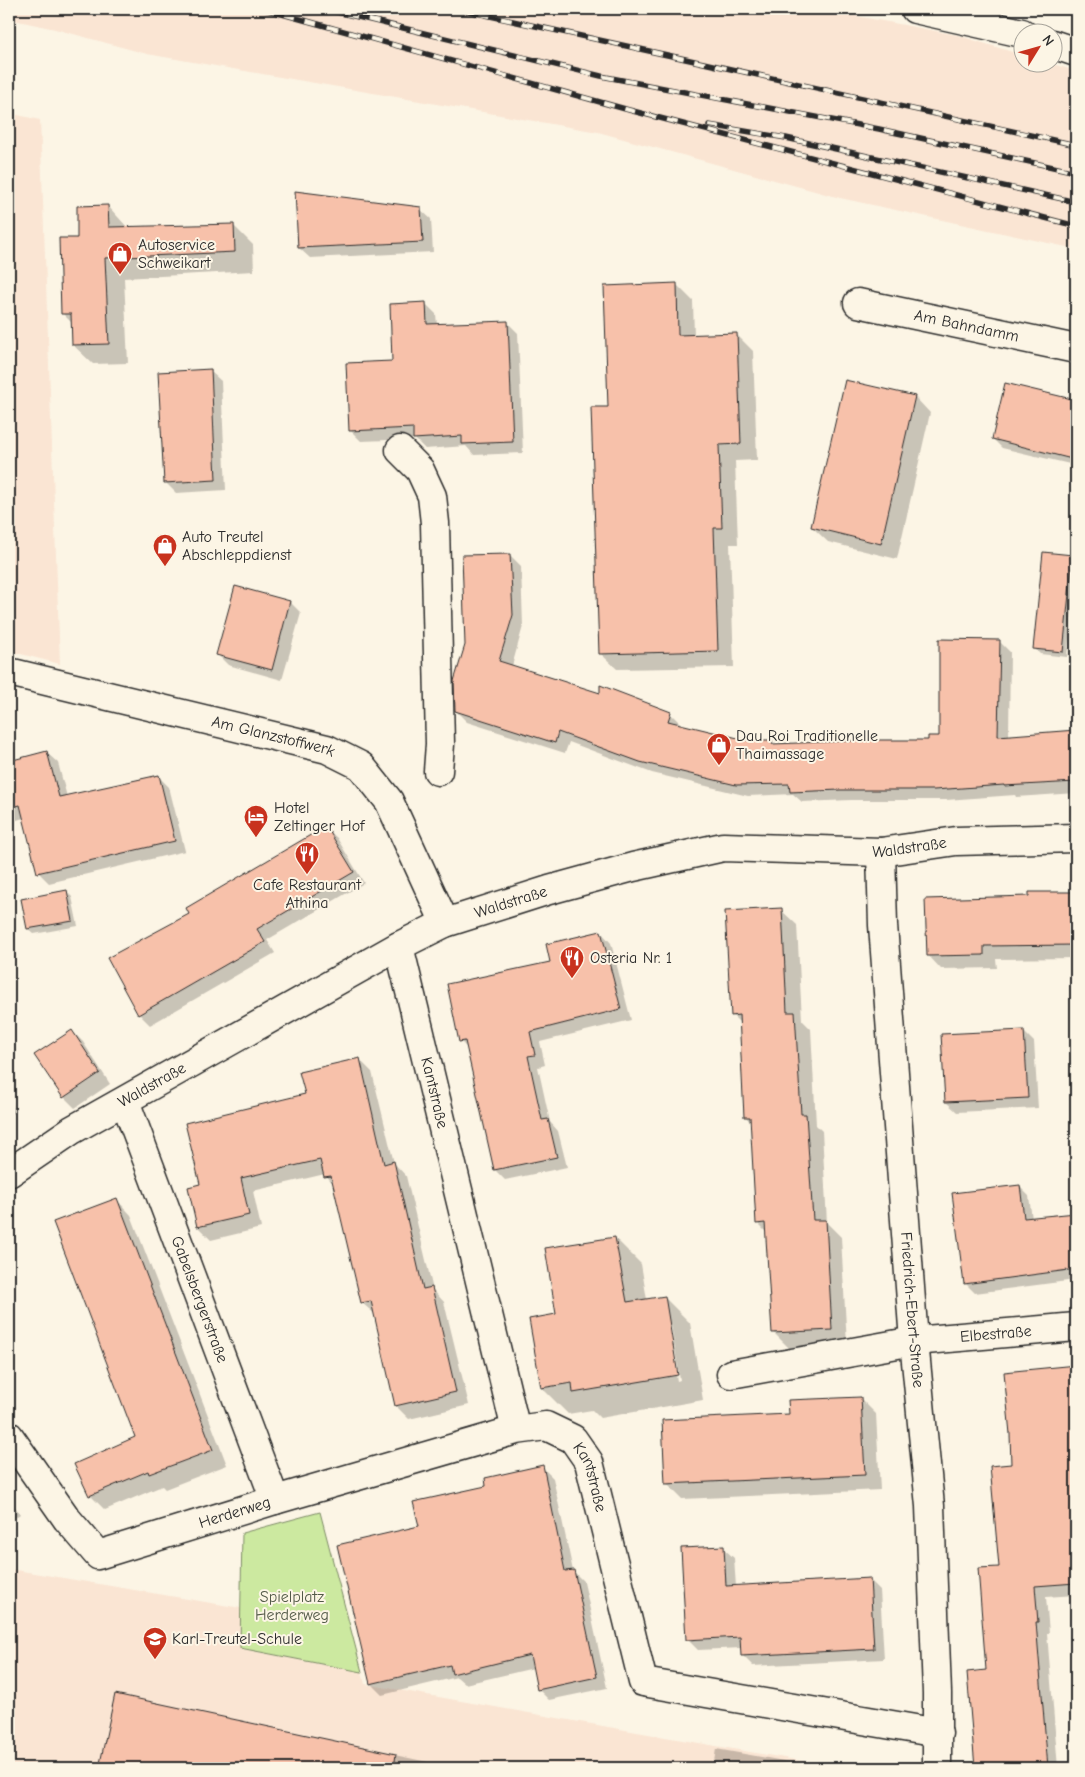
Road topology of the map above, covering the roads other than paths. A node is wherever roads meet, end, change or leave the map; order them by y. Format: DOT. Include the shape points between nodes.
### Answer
graph roads {
  1 [pos="915,9"];
  2 [pos="1012,32"];
  3 [pos="1062,47"];
  4 [pos="1076,52"];
  5 [pos="858,303"];
  6 [pos="1076,349"];
  7 [pos="400,450"];
  8 [pos="9,672"];
  9 [pos="438,770"];
  10 [pos="1076,838"];
  11 [pos="881,852"];
  12 [pos="445,923"];
  13 [pos="399,946"];
  14 [pos="125,1101"];
  15 [pos="9,1173"];
  16 [pos="1076,1327"];
  17 [pos="914,1341"];
  18 [pos="731,1374"];
  19 [pos="516,1430"];
  20 [pos="9,1436"];
  21 [pos="275,1500"];
  22 [pos="938,1733"];
  23 [pos="938,1768"];
  1 -- 2 [label="street"];
  3 -- 4 [label="street"];
  5 -- 6 [label="street, Am Bahndamm"];
  7 -- 9 [label="street" via="420,470 432,496"];
  8 -- 12 [label="street, Am Glanzstoffwerk" via="327,749 360,766 389,801"];
  10 -- 11 [label="street, Waldstraße" via="956,841"];
  11 -- 12 [label="street, Waldstraße" via="723,846 605,874"];
  11 -- 17 [label="street, Friedrich-Ebert-Straße" via="883,925"];
  12 -- 13 [label="street, Waldstraße"];
  13 -- 14 [label="street, Waldstraße"];
  13 -- 19 [label="street, Kantstraße"];
  14 -- 15 [label="street, Waldstraße" via="72,1130"];
  14 -- 21 [label="street, Gabelsbergerstraße"];
  16 -- 17 [label="street, Elbestraße"];
  17 -- 18 [label="street, Elbestraße"];
  17 -- 22 [label="street, Friedrich-Ebert-Straße" via="930,1506"];
  19 -- 21 [label="street, Herderweg"];
  19 -- 22 [label="street, Kantstraße" via="546,1426 573,1439 589,1462 643,1682"];
  20 -- 21 [label="street, Herderweg" via="67,1519 98,1555"];
  22 -- 23 [label="street, Friedrich-Ebert-Straße"];
}
